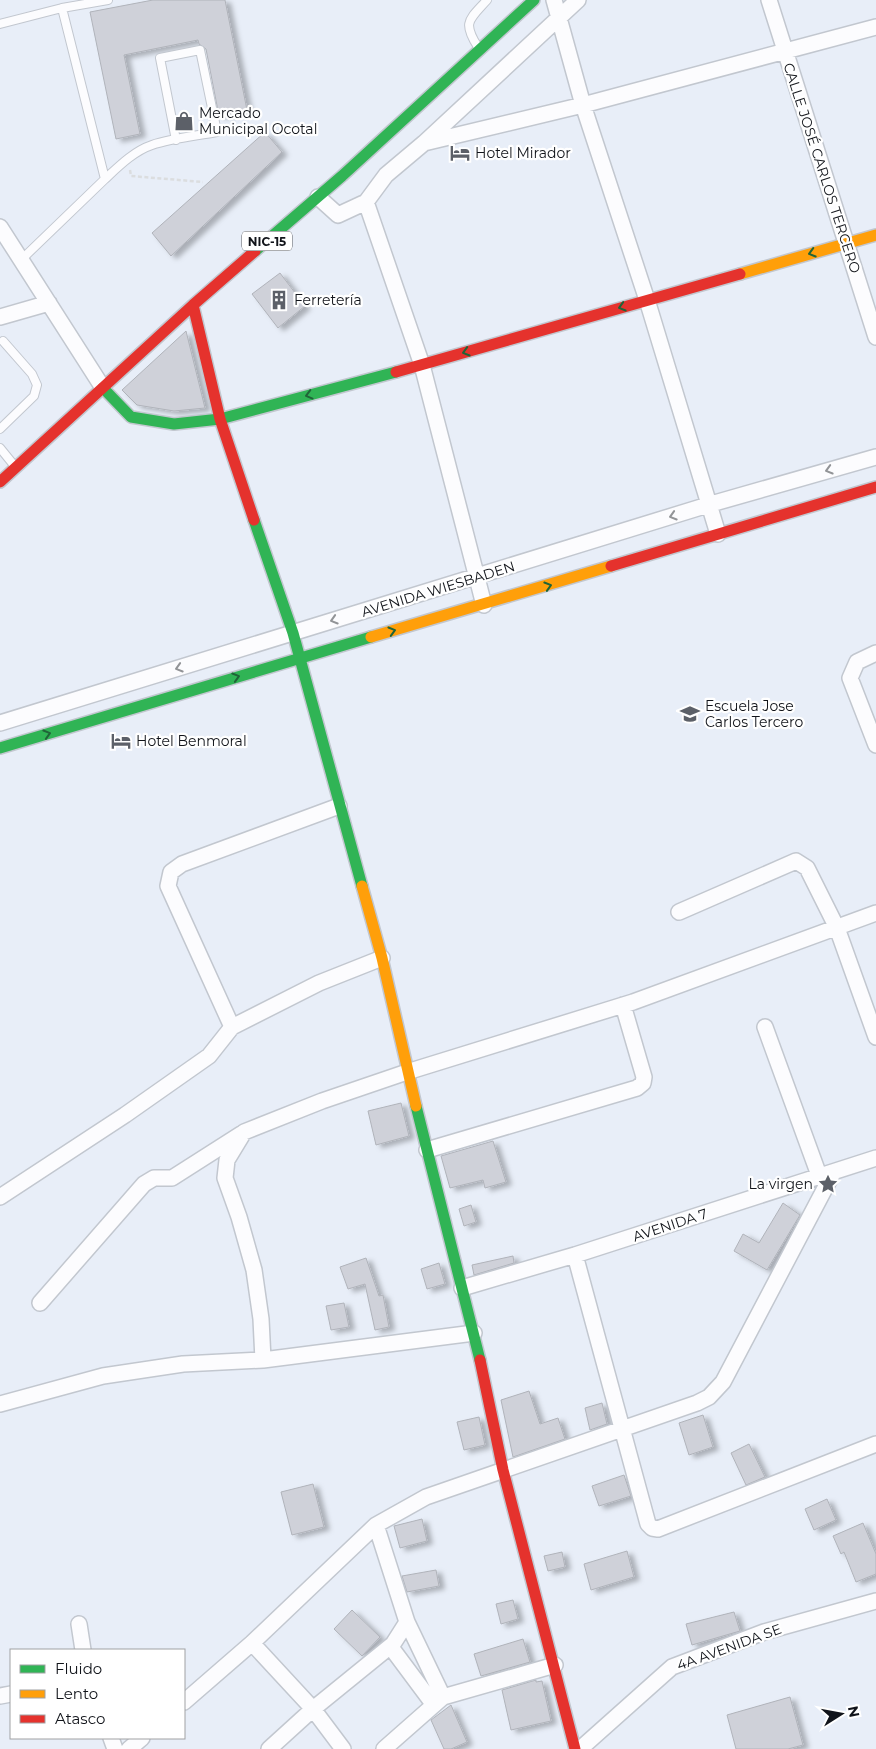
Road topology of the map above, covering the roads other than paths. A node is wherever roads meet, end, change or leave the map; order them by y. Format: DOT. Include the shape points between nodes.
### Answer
graph roads {
  1 [pos="108,0"];
  2 [pos="487,0"];
  3 [pos="534,0"];
  4 [pos="554,0"];
  5 [pos="578,0"];
  6 [pos="769,0"];
  7 [pos="62,8"];
  8 [pos="559,16"];
  9 [pos="0,24"];
  10 [pos="876,27"];
  11 [pos="479,49"];
  12 [pos="785,52"];
  13 [pos="583,105"];
  14 [pos="176,140"];
  15 [pos="424,143"];
  16 [pos="105,179"];
  17 [pos="318,197"];
  18 [pos="366,202"];
  19 [pos="0,227"];
  20 [pos="876,235"];
  21 [pos="846,243"];
  22 [pos="22,259"];
  23 [pos="647,300"];
  24 [pos="49,303"];
  25 [pos="193,305"];
  26 [pos="0,317"];
  27 [pos="876,337"];
  28 [pos="3,341"];
  29 [pos="422,365"];
  30 [pos="103,388"];
  31 [pos="220,418"];
  32 [pos="0,429"];
  33 [pos="0,448"];
  34 [pos="876,457"];
  35 [pos="16,468"];
  36 [pos="0,482"];
  37 [pos="876,487"];
  38 [pos="710,504"];
  39 [pos="718,534"];
  40 [pos="477,577"];
  41 [pos="484,605"];
  42 [pos="293,633"];
  43 [pos="876,653"];
  44 [pos="299,658"];
  45 [pos="0,723"];
  46 [pos="876,745"];
  47 [pos="0,748"];
  48 [pos="339,806"];
  49 [pos="679,912"];
  50 [pos="876,913"];
  51 [pos="837,928"];
  52 [pos="382,958"];
  53 [pos="623,1005"];
  54 [pos="765,1026"];
  55 [pos="232,1027"];
  56 [pos="876,1037"];
  57 [pos="407,1072"];
  58 [pos="244,1132"];
  59 [pos="427,1150"];
  60 [pos="876,1158"];
  61 [pos="826,1175"];
  62 [pos="0,1197"];
  63 [pos="575,1255"];
  64 [pos="462,1288"];
  65 [pos="40,1303"];
  66 [pos="474,1333"];
  67 [pos="263,1360"];
  68 [pos="0,1404"];
  69 [pos="621,1431"];
  70 [pos="876,1444"];
  71 [pos="502,1470"];
  72 [pos="376,1525"];
  73 [pos="876,1601"];
  74 [pos="407,1622"];
  75 [pos="79,1624"];
  76 [pos="252,1642"];
  77 [pos="393,1644"];
  78 [pos="83,1649"];
  79 [pos="555,1665"];
  80 [pos="185,1701"];
  81 [pos="438,1701"];
  82 [pos="313,1709"];
  83 [pos="141,1739"];
  84 [pos="130,1749"];
  85 [pos="269,1749"];
  86 [pos="343,1749"];
  87 [pos="384,1749"];
  88 [pos="575,1749"];
  89 [pos="580,1749"];
  1 -- 7 [label="lane"];
  2 -- 11 [label="lane" via="468,21 467,27"];
  3 -- 11 [label="main road, NIC-15 / NIC-15"];
  4 -- 8 [label="street"];
  5 -- 8 [label="street"];
  6 -- 12 [label="street, CALLE JOSÉ CARLOS TERCERO"];
  7 -- 9 [label="lane"];
  7 -- 16 [label="lane"];
  8 -- 13 [label="street"];
  8 -- 15 [label="street"];
  10 -- 12 [label="street"];
  11 -- 17 [label="main road, NIC-15 / NIC-15"];
  12 -- 13 [label="street"];
  12 -- 21 [label="street, CALLE JOSÉ CARLOS TERCERO"];
  13 -- 15 [label="street"];
  13 -- 23 [label="street"];
  14 -- 14 [label="lane" via="217,132 200,50 160,58"];
  14 -- 16 [label="lane" via="151,145 128,158"];
  15 -- 18 [label="street" via="386,175"];
  16 -- 22 [label="lane"];
  17 -- 18 [label="street" via="338,214"];
  17 -- 25 [label="main road, NIC-15 / NIC-15"];
  18 -- 29 [label="street"];
  19 -- 22 [label="street"];
  20 -- 21 [label="main road"];
  21 -- 23 [label="main road, one-way"];
  21 -- 27 [label="street, CALLE JOSÉ CARLOS TERCERO"];
  22 -- 24 [label="street"];
  23 -- 29 [label="main road, one-way"];
  23 -- 38 [label="street"];
  24 -- 26 [label="street"];
  24 -- 30 [label="street"];
  25 -- 30 [label="main road, NIC-15 / NIC-15"];
  25 -- 31 [label="main road"];
  28 -- 32 [label="lane" via="32,374 37,385 34,396"];
  29 -- 31 [label="main road, one-way"];
  29 -- 40 [label="street"];
  30 -- 31 [label="main road" via="131,417 174,424"];
  30 -- 35 [label="main road, NIC-15 / NIC-15"];
  31 -- 42 [label="main road"];
  33 -- 35 [label="lane"];
  34 -- 38 [label="street, AVENIDA WIESBADEN, one-way"];
  35 -- 36 [label="main road, NIC-15 / NIC-15"];
  37 -- 39 [label="main road, AVENIDA WIESBADEN"];
  38 -- 39 [label="street"];
  38 -- 40 [label="street, AVENIDA WIESBADEN, one-way"];
  41 -- 39 [label="main road, AVENIDA WIESBADEN, one-way"];
  40 -- 41 [label="street"];
  40 -- 42 [label="street, AVENIDA WIESBADEN, one-way"];
  44 -- 41 [label="main road, AVENIDA WIESBADEN, one-way"];
  42 -- 44 [label="main road"];
  42 -- 45 [label="street, AVENIDA WIESBADEN, one-way"];
  43 -- 46 [label="street" via="858,662 850,678"];
  47 -- 44 [label="main road, AVENIDA WIESBADEN, one-way"];
  44 -- 48 [label="main road"];
  48 -- 52 [label="main road"];
  48 -- 55 [label="street" via="182,864 171,872 168,886"];
  49 -- 51 [label="street" via="796,861 807,868"];
  50 -- 51 [label="street"];
  51 -- 53 [label="street"];
  51 -- 56 [label="street"];
  52 -- 55 [label="street" via="319,983"];
  52 -- 57 [label="main road"];
  53 -- 57 [label="street"];
  53 -- 59 [label="street" via="644,1077 638,1088"];
  54 -- 61 [label="street"];
  55 -- 62 [label="street" via="208,1056"];
  57 -- 58 [label="street"];
  57 -- 59 [label="main road"];
  58 -- 65 [label="street" via="172,1178 154,1178 144,1184"];
  58 -- 67 [label="street" via="227,1160 225,1178 254,1270"];
  59 -- 64 [label="main road"];
  60 -- 61 [label="street, AVENIDA 7"];
  61 -- 63 [label="street, AVENIDA 7"];
  61 -- 69 [label="street" via="723,1382 710,1397"];
  63 -- 64 [label="street, AVENIDA 7"];
  63 -- 69 [label="street"];
  64 -- 66 [label="main road"];
  66 -- 67 [label="street"];
  66 -- 71 [label="main road"];
  67 -- 68 [label="street" via="183,1364 103,1376"];
  69 -- 70 [label="street" via="648,1524 658,1529"];
  69 -- 71 [label="street"];
  71 -- 72 [label="street" via="426,1497"];
  71 -- 79 [label="main road"];
  72 -- 74 [label="street"];
  72 -- 76 [label="street"];
  73 -- 89 [label="street, 4A AVENIDA SE" via="764,1632 672,1667"];
  74 -- 77 [label="street"];
  74 -- 81 [label="street"];
  75 -- 78 [label="street"];
  76 -- 80 [label="street"];
  76 -- 82 [label="street"];
  77 -- 81 [label="street" via="393,1650"];
  77 -- 82 [label="street"];
  79 -- 81 [label="street"];
  79 -- 88 [label="main road"];
  81 -- 87 [label="street"];
  82 -- 85 [label="street"];
  82 -- 86 [label="street"];
  83 -- 84 [label="street"];
}
